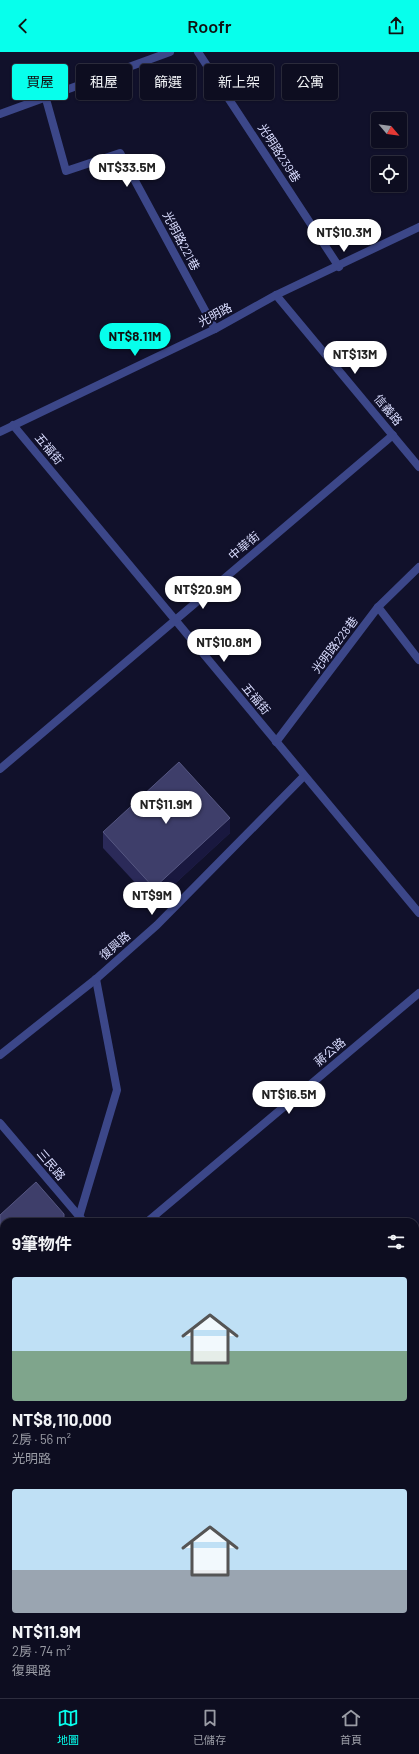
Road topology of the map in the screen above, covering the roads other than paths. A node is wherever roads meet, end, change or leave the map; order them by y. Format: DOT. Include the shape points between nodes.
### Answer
graph roads {
  1 [pos="170,52"];
  2 [pos="198,52"];
  3 [pos="68,90"];
  4 [pos="40,100"];
  5 [pos="47,100"];
  6 [pos="0,114"];
  7 [pos="419,228"];
  8 [pos="340,266"];
  9 [pos="276,295"];
  10 [pos="215,329"];
  11 [pos="13,425"];
  12 [pos="0,432"];
  13 [pos="393,436"];
  14 [pos="419,467"];
  15 [pos="419,567"];
  16 [pos="378,607"];
  17 [pos="175,620"];
  18 [pos="419,660"];
  19 [pos="276,742"];
  20 [pos="0,769"];
  21 [pos="304,776"];
  22 [pos="419,913"];
  23 [pos="96,978"];
  24 [pos="419,993"];
  25 [pos="0,1055"];
  26 [pos="0,1123"];
  27 [pos="80,1218"];
  28 [pos="83,1218"];
  29 [pos="152,1218"];
  1 -- 3 [label="street"];
  2 -- 8 [label="street, 光明路239巷"];
  4 -- 6 [label="street"];
  5 -- 10 [label="street, 光明路221巷" via="66,171 120,153"];
  7 -- 8 [label="street, 光明路"];
  8 -- 9 [label="street, 光明路"];
  9 -- 10 [label="street, 光明路"];
  9 -- 13 [label="street, 信義路"];
  10 -- 11 [label="street, 光明路"];
  11 -- 12 [label="street, 光明路"];
  11 -- 17 [label="street, 五福街"];
  13 -- 14 [label="street, 信義路"];
  13 -- 17 [label="street, 中華街"];
  15 -- 16 [label="street, 光明路228巷"];
  16 -- 18 [label="street"];
  16 -- 19 [label="street, 光明路228巷"];
  17 -- 19 [label="street, 五福街"];
  17 -- 20 [label="street, 中華街"];
  19 -- 21 [label="street, 五福街"];
  21 -- 22 [label="street, 五福街"];
  21 -- 23 [label="street, 復興路" via="157,925"];
  23 -- 25 [label="street, 復興路"];
  23 -- 28 [label="street" via="117,1090"];
  24 -- 29 [label="street, 蔣公路"];
  26 -- 27 [label="street, 三民路"];
}
